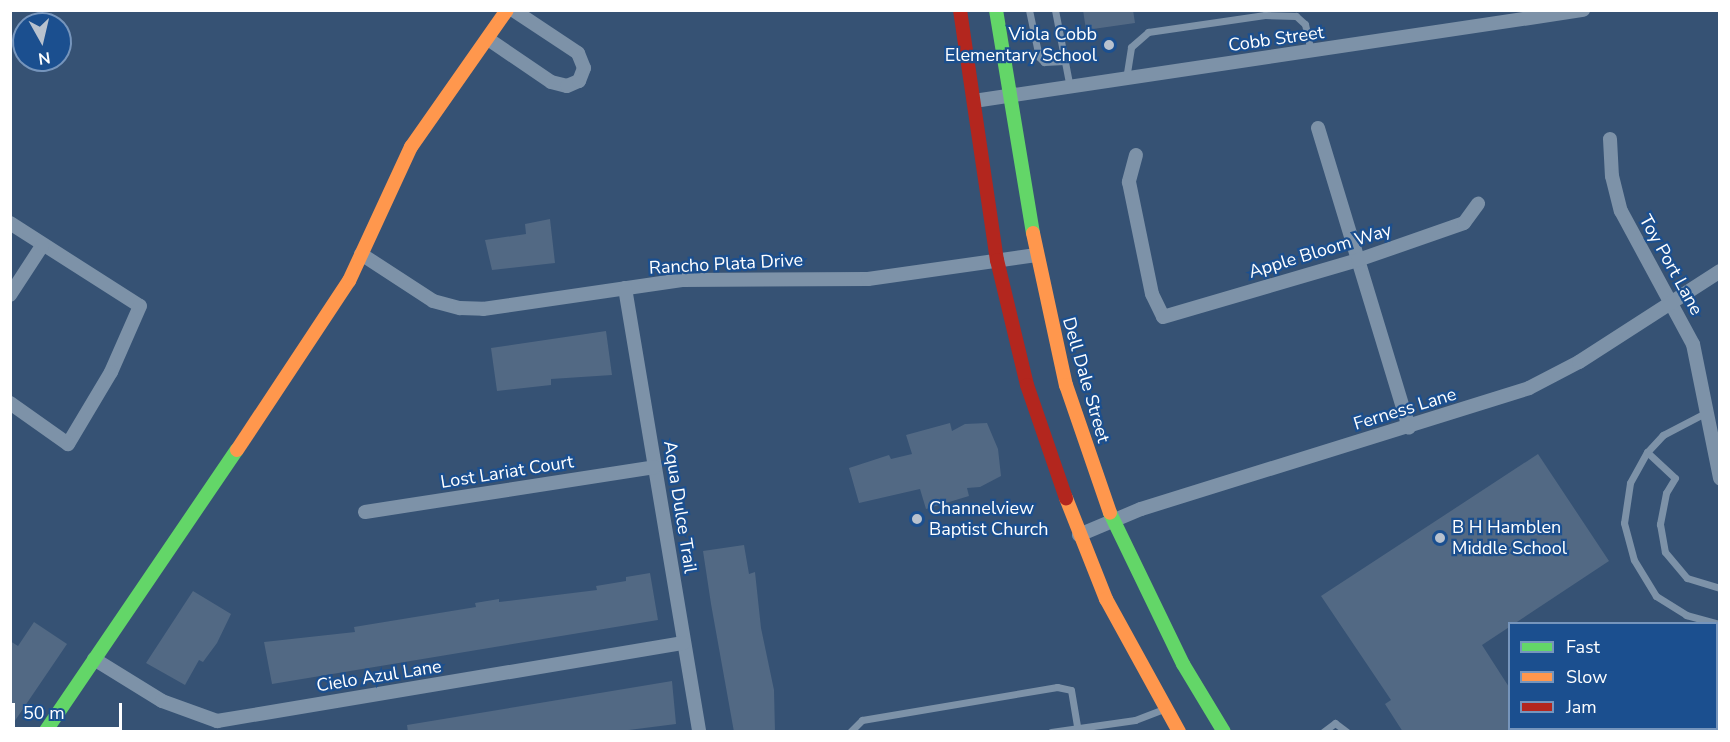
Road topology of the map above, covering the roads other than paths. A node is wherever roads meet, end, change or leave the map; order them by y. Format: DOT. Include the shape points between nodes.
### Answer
graph roads {
  1 [pos="507,10"];
  2 [pos="513,10"];
  3 [pos="960,10"];
  4 [pos="996,10"];
  5 [pos="1029,10"];
  6 [pos="1055,10"];
  7 [pos="1583,10"];
  8 [pos="488,39"];
  9 [pos="1311,52"];
  10 [pos="1064,60"];
  11 [pos="1126,79"];
  12 [pos="1070,88"];
  13 [pos="1010,96"];
  14 [pos="974,101"];
  15 [pos="1318,128"];
  16 [pos="1610,139"];
  17 [pos="1136,155"];
  18 [pos="1478,204"];
  19 [pos="10,224"];
  20 [pos="42,246"];
  21 [pos="361,254"];
  22 [pos="1036,255"];
  23 [pos="998,260"];
  24 [pos="1358,260"];
  25 [pos="1719,271"];
  26 [pos="625,288"];
  27 [pos="10,295"];
  28 [pos="1671,301"];
  29 [pos="10,403"];
  30 [pos="1707,412"];
  31 [pos="1409,427"];
  32 [pos="1647,452"];
  33 [pos="655,467"];
  34 [pos="1719,478"];
  35 [pos="365,512"];
  36 [pos="1113,521"];
  37 [pos="1079,535"];
  38 [pos="1719,588"];
  39 [pos="1712,622"];
  40 [pos="684,643"];
  41 [pos="94,658"];
  42 [pos="1165,708"];
  43 [pos="1078,729"];
  44 [pos="45,732"];
  45 [pos="699,732"];
  46 [pos="850,732"];
  47 [pos="1051,732"];
  48 [pos="1179,732"];
  49 [pos="1224,732"];
  50 [pos="1323,732"];
  51 [pos="1347,732"];
  1 -- 8 [label="main road"];
  2 -- 8 [label="street" via="578,53 584,68 579,81 567,86 550,82"];
  3 -- 14 [label="main road"];
  4 -- 13 [label="main road, Dell Dale Street"];
  5 -- 10 [label="lane" via="1039,57 1044,62"];
  6 -- 10 [label="lane"];
  7 -- 9 [label="street, Cobb Street"];
  8 -- 21 [label="main road" via="411,147"];
  9 -- 11 [label="street, Cobb Street"];
  9 -- 11 [label="lane" via="1305,24 1296,16 1265,15 1148,33 1131,47"];
  10 -- 12 [label="lane"];
  11 -- 12 [label="street, Cobb Street"];
  12 -- 13 [label="street, Cobb Street"];
  13 -- 14 [label="street, Cobb Street"];
  13 -- 22 [label="main road, Dell Dale Street"];
  14 -- 23 [label="main road"];
  15 -- 24 [label="street"];
  16 -- 28 [label="street, Toy Port Lane" via="1612,176 1621,212"];
  17 -- 24 [label="street, Apple Bloom Way" via="1129,182 1152,294 1163,317"];
  18 -- 24 [label="street, Apple Bloom Way" via="1464,223"];
  19 -- 20 [label="street"];
  20 -- 27 [label="street"];
  20 -- 29 [label="street" via="140,306 111,372 68,444"];
  21 -- 26 [label="street, Rancho Plata Drive" via="413,291 460,308 483,309"];
  21 -- 41 [label="main road" via="322,325"];
  22 -- 23 [label="street, Rancho Plata Drive"];
  22 -- 36 [label="main road, Dell Dale Street" via="1066,385"];
  23 -- 26 [label="street, Rancho Plata Drive" via="868,279 757,277 681,280"];
  23 -- 37 [label="main road" via="1027,385"];
  24 -- 31 [label="street"];
  25 -- 28 [label="street, Ferness Lane"];
  26 -- 33 [label="street, Aqua Dulce Trail"];
  28 -- 30 [label="street, Toy Port Lane" via="1693,344"];
  28 -- 31 [label="street, Ferness Lane" via="1555,376 1503,398"];
  30 -- 32 [label="lane" via="1663,435"];
  30 -- 34 [label="street, Toy Port Lane"];
  31 -- 36 [label="street, Ferness Lane"];
  32 -- 38 [label="lane" via="1675,478 1666,493 1660,524 1665,552 1687,578"];
  32 -- 39 [label="lane" via="1624,503 1624,523 1634,560 1646,583 1669,606"];
  33 -- 35 [label="street, Lost Lariat Court"];
  33 -- 40 [label="street, Aqua Dulce Trail"];
  36 -- 37 [label="street, Ferness Lane"];
  36 -- 49 [label="main road, Dell Dale Street" via="1183,664"];
  37 -- 42 [label="main road" via="1107,600"];
  40 -- 41 [label="street, Cielo Azul Lane" via="217,721 162,701"];
  40 -- 45 [label="street, Aqua Dulce Trail"];
  41 -- 44 [label="main road"];
  42 -- 43 [label="lane" via="1135,720"];
  42 -- 48 [label="main road"];
  43 -- 46 [label="lane" via="1071,690 1058,687 862,720"];
  43 -- 47 [label="lane"];
  50 -- 51 [label="lane" via="1335,723"];
}
